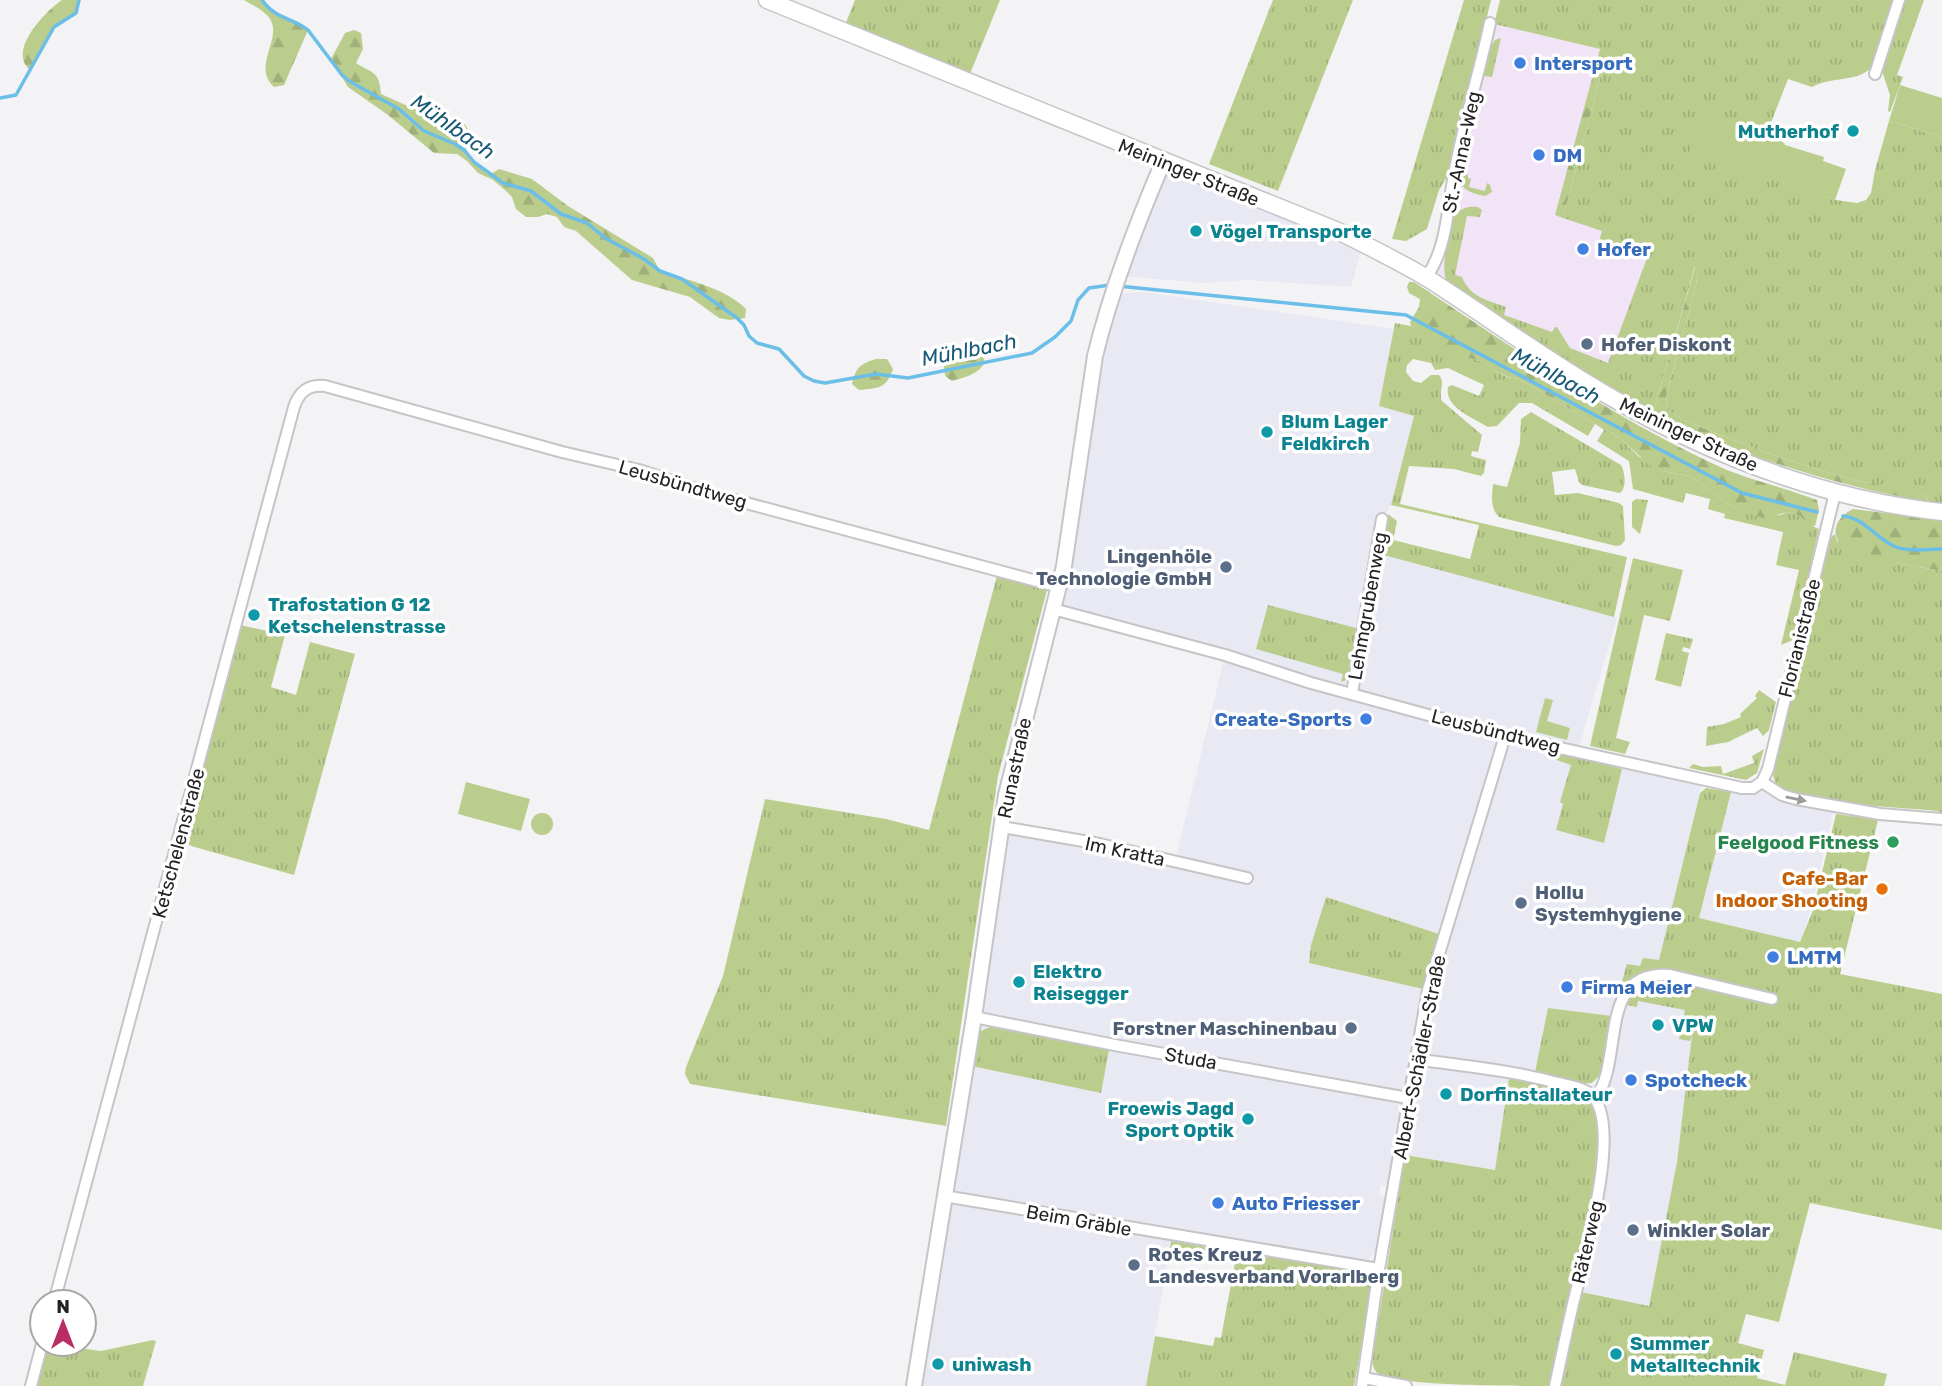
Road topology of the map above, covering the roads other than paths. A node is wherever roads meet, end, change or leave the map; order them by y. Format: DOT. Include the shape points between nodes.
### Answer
graph roads {
  1 [pos="767,0"];
  2 [pos="1899,0"];
  3 [pos="1490,23"];
  4 [pos="1875,74"];
  5 [pos="1163,162"];
  6 [pos="1426,278"];
  7 [pos="307,388"];
  8 [pos="1835,493"];
  9 [pos="1942,512"];
  10 [pos="1382,519"];
  11 [pos="1059,587"];
  12 [pos="1053,609"];
  13 [pos="1352,693"];
  14 [pos="1506,736"];
  15 [pos="1762,782"];
  16 [pos="1942,819"];
  17 [pos="1002,827"];
  18 [pos="1247,878"];
  19 [pos="1772,999"];
  20 [pos="974,1017"];
  21 [pos="1416,1059"];
  22 [pos="1408,1098"];
  23 [pos="1595,1098"];
  24 [pos="944,1196"];
  25 [pos="1380,1269"];
  26 [pos="58,1288"];
  27 [pos="39,1358"];
  28 [pos="1363,1382"];
  29 [pos="31,1386"];
  30 [pos="914,1386"];
  31 [pos="1406,1386"];
  32 [pos="1555,1386"];
  1 -- 5 [label="main road, Meininger Straße"];
  2 -- 4 [label="street"];
  3 -- 6 [label="street, St.-Anna-Weg" via="1442,244"];
  5 -- 6 [label="main road, Meininger Straße" via="1338,231"];
  5 -- 11 [label="street, Runastraße" via="1136,224 1094,356"];
  6 -- 8 [label="main road, Meininger Straße" via="1641,415 1737,460"];
  7 -- 11 [label="street, Leusbündtweg" via="317,385 347,392"];
  7 -- 26 [label="street, Ketschelenstraße" via="294,407"];
  8 -- 9 [label="main road, Meininger Straße"];
  8 -- 15 [label="street, Florianistraße"];
  10 -- 13 [label="street, Lehmgrubenweg"];
  11 -- 12 [label="street, Runastraße"];
  12 -- 13 [label="street, Leusbündtweg"];
  12 -- 17 [label="street, Runastraße" via="1015,756"];
  13 -- 14 [label="street, Leusbündtweg"];
  14 -- 15 [label="street, Leusbündtweg" via="1741,788"];
  14 -- 21 [label="street, Albert-Schädler-Straße" via="1434,967"];
  15 -- 16 [label="street, one-way" via="1782,795 1837,807"];
  17 -- 18 [label="street, Im Kratta"];
  17 -- 20 [label="street, Runastraße"];
  19 -- 23 [label="street" via="1670,975 1637,980 1615,1018"];
  20 -- 22 [label="street, Studa"];
  20 -- 24 [label="street, Runastraße"];
  21 -- 22 [label="street, Albert-Schädler-Straße"];
  21 -- 23 [label="street" via="1537,1077 1579,1088"];
  22 -- 25 [label="street, Albert-Schädler-Straße"];
  23 -- 32 [label="street, Räterweg" via="1604,1133 1601,1179"];
  24 -- 25 [label="street, Beim Gräble"];
  24 -- 30 [label="street, Runastraße"];
  25 -- 28 [label="street, Albert-Schädler-Straße"];
  27 -- 29 [label="street"];
  28 -- 31 [label="street"];
}
